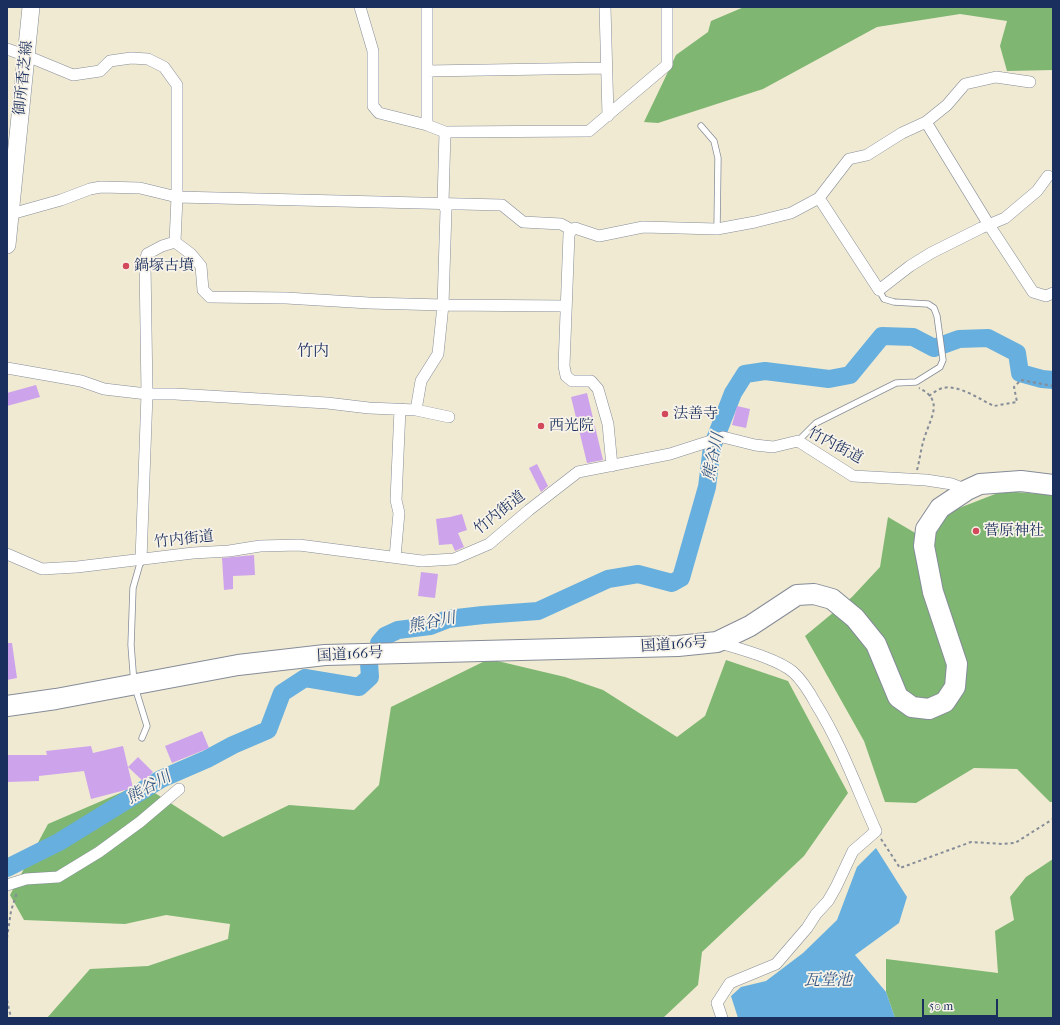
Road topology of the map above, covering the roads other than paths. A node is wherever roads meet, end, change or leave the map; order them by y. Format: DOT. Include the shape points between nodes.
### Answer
graph roads {
  1 [pos="31,7"];
  2 [pos="360,7"];
  3 [pos="427,7"];
  4 [pos="605,7"];
  5 [pos="667,7"];
  6 [pos="7,49"];
  7 [pos="26,56"];
  8 [pos="606,68"];
  9 [pos="427,71"];
  10 [pos="1030,82"];
  11 [pos="608,116"];
  12 [pos="926,122"];
  13 [pos="427,124"];
  14 [pos="701,126"];
  15 [pos="445,132"];
  16 [pos="1048,176"];
  17 [pos="177,197"];
  18 [pos="819,198"];
  19 [pos="443,203"];
  20 [pos="9,214"];
  21 [pos="989,225"];
  22 [pos="717,229"];
  23 [pos="572,230"];
  24 [pos="175,242"];
  25 [pos="7,245"];
  26 [pos="879,290"];
  27 [pos="1053,293"];
  28 [pos="443,305"];
  29 [pos="566,306"];
  30 [pos="7,368"];
  31 [pos="147,394"];
  32 [pos="400,409"];
  33 [pos="416,410"];
  34 [pos="450,417"];
  35 [pos="798,441"];
  36 [pos="612,466"];
  37 [pos="1053,485"];
  38 [pos="967,490"];
  39 [pos="7,554"];
  40 [pos="395,557"];
  41 [pos="141,560"];
  42 [pos="717,642"];
  43 [pos="134,684"];
  44 [pos="7,706"];
  45 [pos="142,738"];
  46 [pos="179,789"];
  47 [pos="7,885"];
  48 [pos="722,1018"];
  1 -- 7 [label="main road, 御所香芝線"];
  2 -- 13 [label="street" via="373,51 373,106 379,114"];
  3 -- 9 [label="street"];
  4 -- 8 [label="street"];
  5 -- 11 [label="street" via="667,65"];
  6 -- 7 [label="street"];
  7 -- 17 [label="street" via="73,75 100,71 110,61 131,58 148,59 164,67 177,85"];
  7 -- 20 [label="main road, 御所香芝線"];
  8 -- 9 [label="street"];
  8 -- 11 [label="street"];
  9 -- 13 [label="street"];
  10 -- 12 [label="street" via="996,77 965,84 947,106"];
  11 -- 15 [label="street" via="589,131"];
  12 -- 18 [label="street" via="902,133 867,155 849,159"];
  12 -- 21 [label="street"];
  13 -- 15 [label="street"];
  14 -- 22 [label="lane" via="714,141 718,158"];
  15 -- 19 [label="street"];
  16 -- 21 [label="street" via="1037,191 1005,218"];
  17 -- 19 [label="street"];
  17 -- 20 [label="street" via="140,188 101,187"];
  17 -- 24 [label="street"];
  18 -- 22 [label="street" via="790,213"];
  18 -- 26 [label="street"];
  19 -- 23 [label="street" via="502,204 524,222 561,224"];
  19 -- 28 [label="street" via="446,210"];
  20 -- 25 [label="main road, 御所香芝線"];
  21 -- 26 [label="street" via="910,266"];
  21 -- 27 [label="street" via="1033,292 1046,296"];
  22 -- 23 [label="street" via="643,227 599,236 575,228"];
  23 -- 29 [label="street" via="569,234"];
  24 -- 28 [label="street" via="191,254 201,266 203,290 210,297"];
  24 -- 31 [label="street" via="147,254 145,263"];
  26 -- 35 [label="lane" via="884,299 928,304 934,308 943,360 940,367 916,382 896,383 816,423"];
  28 -- 29 [label="street"];
  28 -- 33 [label="street" via="438,354 421,380"];
  29 -- 36 [label="street" via="566,376 572,381 591,381 598,389 608,424"];
  30 -- 31 [label="street" via="81,381 104,389"];
  31 -- 32 [label="street" via="274,399"];
  31 -- 41 [label="street"];
  32 -- 33 [label="street"];
  32 -- 40 [label="street" via="396,500 399,513"];
  33 -- 34 [label="street"];
  35 -- 36 [label="street, 竹内街道" via="773,447 719,438 670,454"];
  35 -- 38 [label="street, 竹内街道" via="853,476 915,479 952,484"];
  36 -- 40 [label="street, 竹内街道" via="578,472 489,544 454,559 422,561"];
  37 -- 38 [label="highway, 国道166号" via="1021,481 980,484"];
  38 -- 42 [label="highway, 国道166号" via="940,508 926,529 924,546 932,592 957,664 955,687 945,702 929,709 912,707 898,697 876,644 855,618 832,598 814,594 797,595 750,626"];
  39 -- 41 [label="street, 竹内街道" via="42,569"];
  40 -- 41 [label="street, 竹内街道" via="300,545 260,546"];
  41 -- 43 [label="lane" via="133,588 131,645"];
  42 -- 43 [label="highway, 国道166号" via="678,646 325,655 238,665"];
  42 -- 48 [label="street" via="775,662 793,672 806,687 852,774 876,831 853,850 828,901 776,964 730,983 717,1003"];
  43 -- 44 [label="highway, 国道166号"];
  43 -- 45 [label="lane" via="147,726"];
  46 -- 47 [label="street" via="99,852 58,877 26,879"];
}
